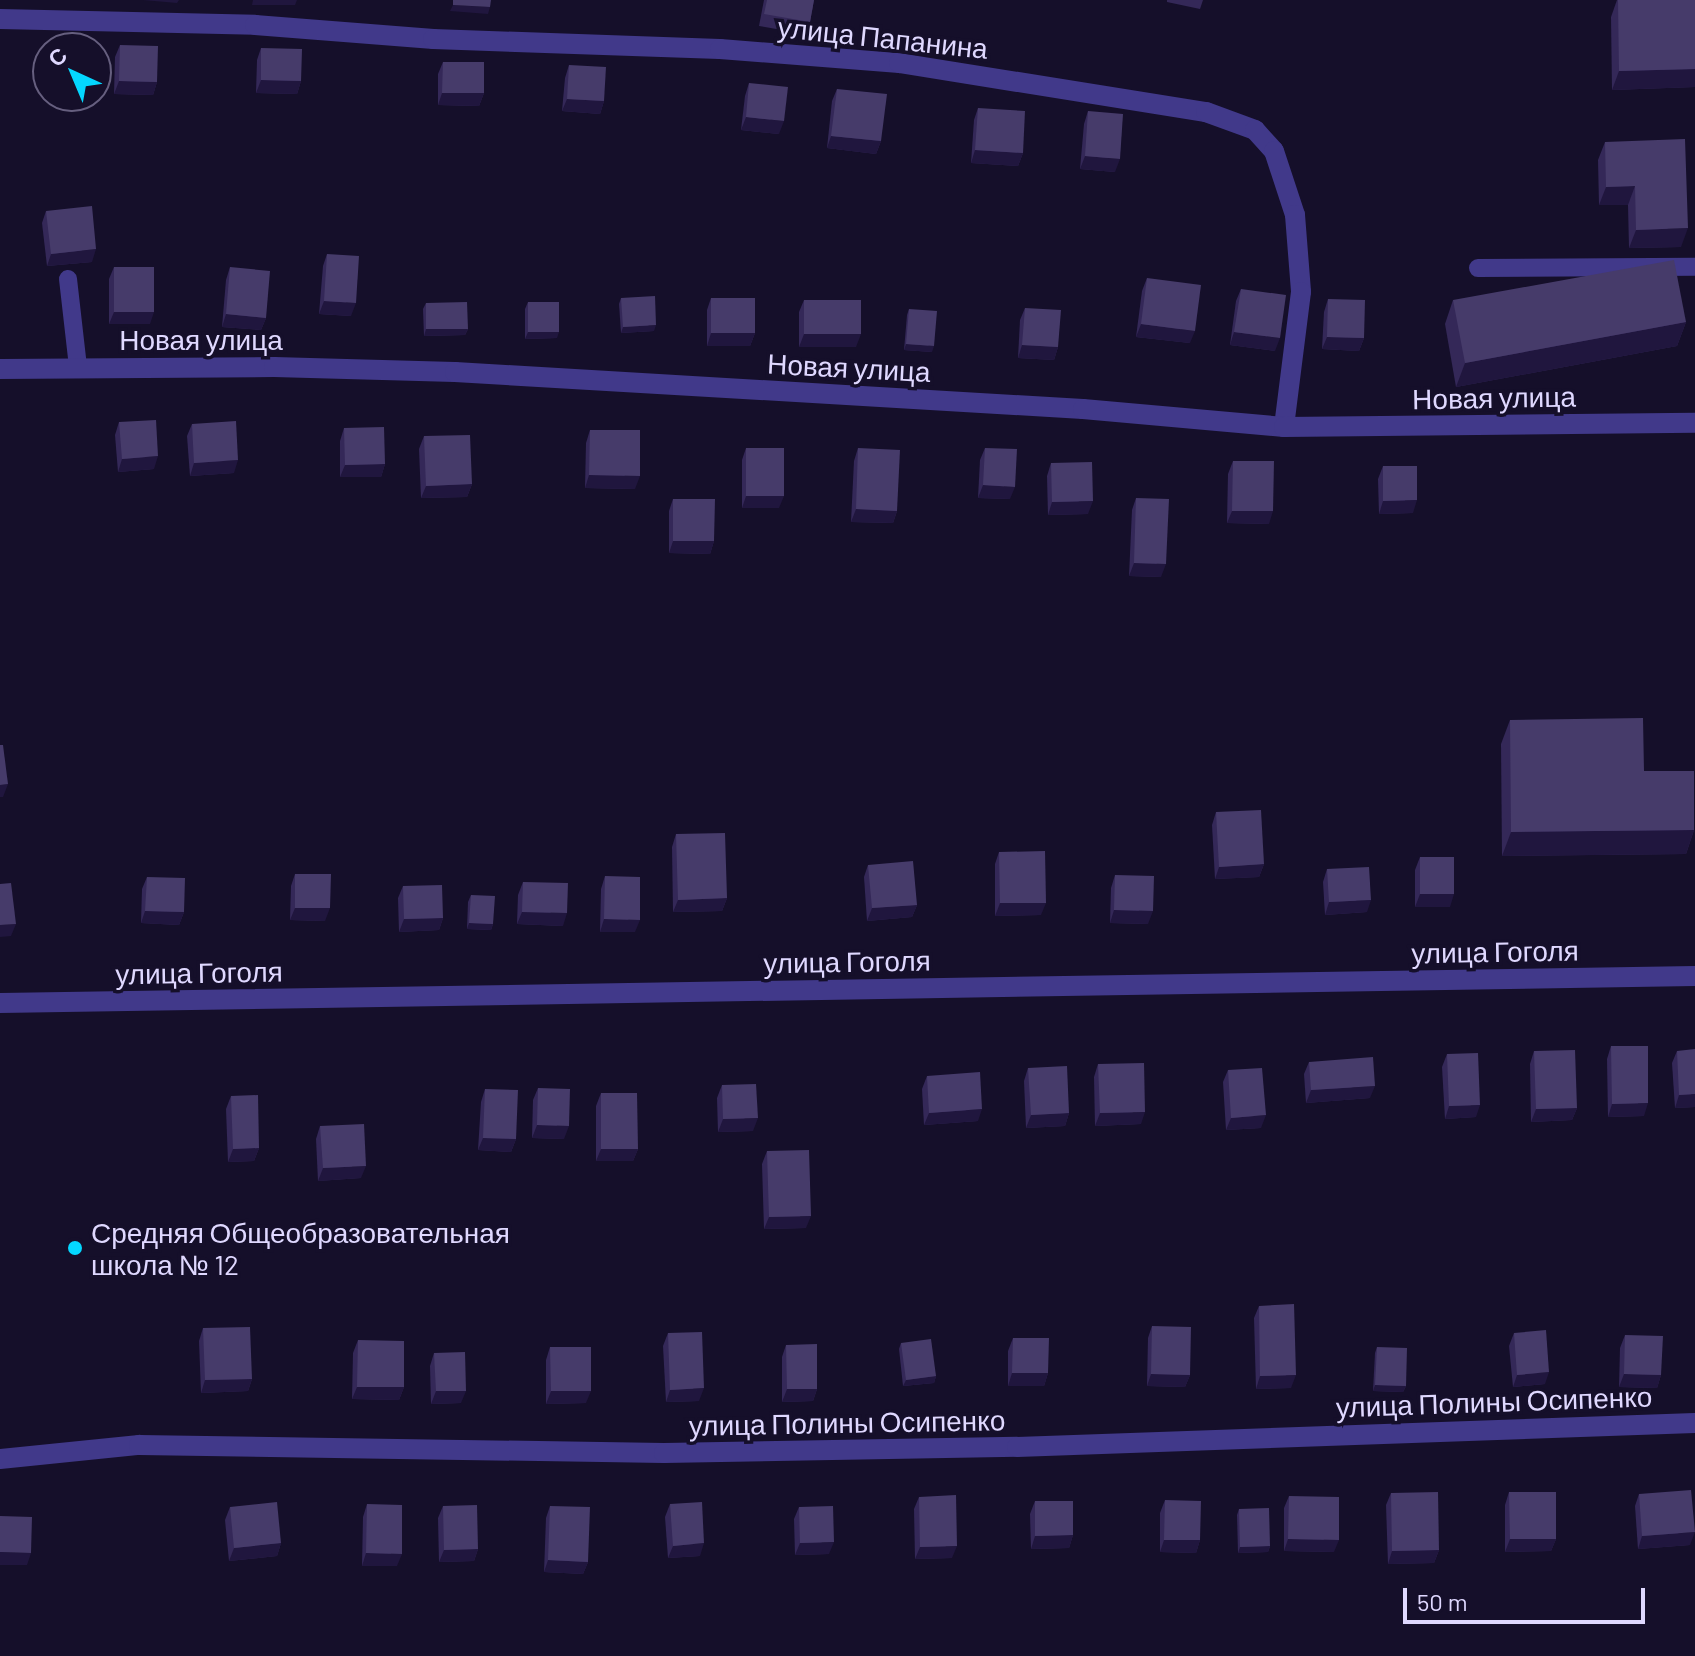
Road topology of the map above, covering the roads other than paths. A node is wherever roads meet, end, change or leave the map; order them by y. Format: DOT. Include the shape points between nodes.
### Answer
graph roads {
  1 [pos="0,19"];
  2 [pos="1695,267"];
  3 [pos="1478,268"];
  4 [pos="68,279"];
  5 [pos="78,367"];
  6 [pos="0,369"];
  7 [pos="1695,423"];
  8 [pos="1284,427"];
  9 [pos="1695,976"];
  10 [pos="0,1003"];
  11 [pos="1695,1423"];
  12 [pos="0,1459"];
  1 -- 8 [label="street, улица Папанина" via="255,25 433,39 720,49 899,63 1206,112 1255,130 1274,151 1295,215 1301,292"];
  2 -- 3 [label="lane"];
  4 -- 5 [label="lane"];
  5 -- 6 [label="street, Новая улица"];
  5 -- 8 [label="street, Новая улица" via="455,372 1083,409"];
  7 -- 8 [label="street, Новая улица"];
  9 -- 10 [label="street, улица Гоголя"];
  11 -- 12 [label="street, улица Полины Осипенко" via="1017,1447 710,1452 139,1445"];
}
